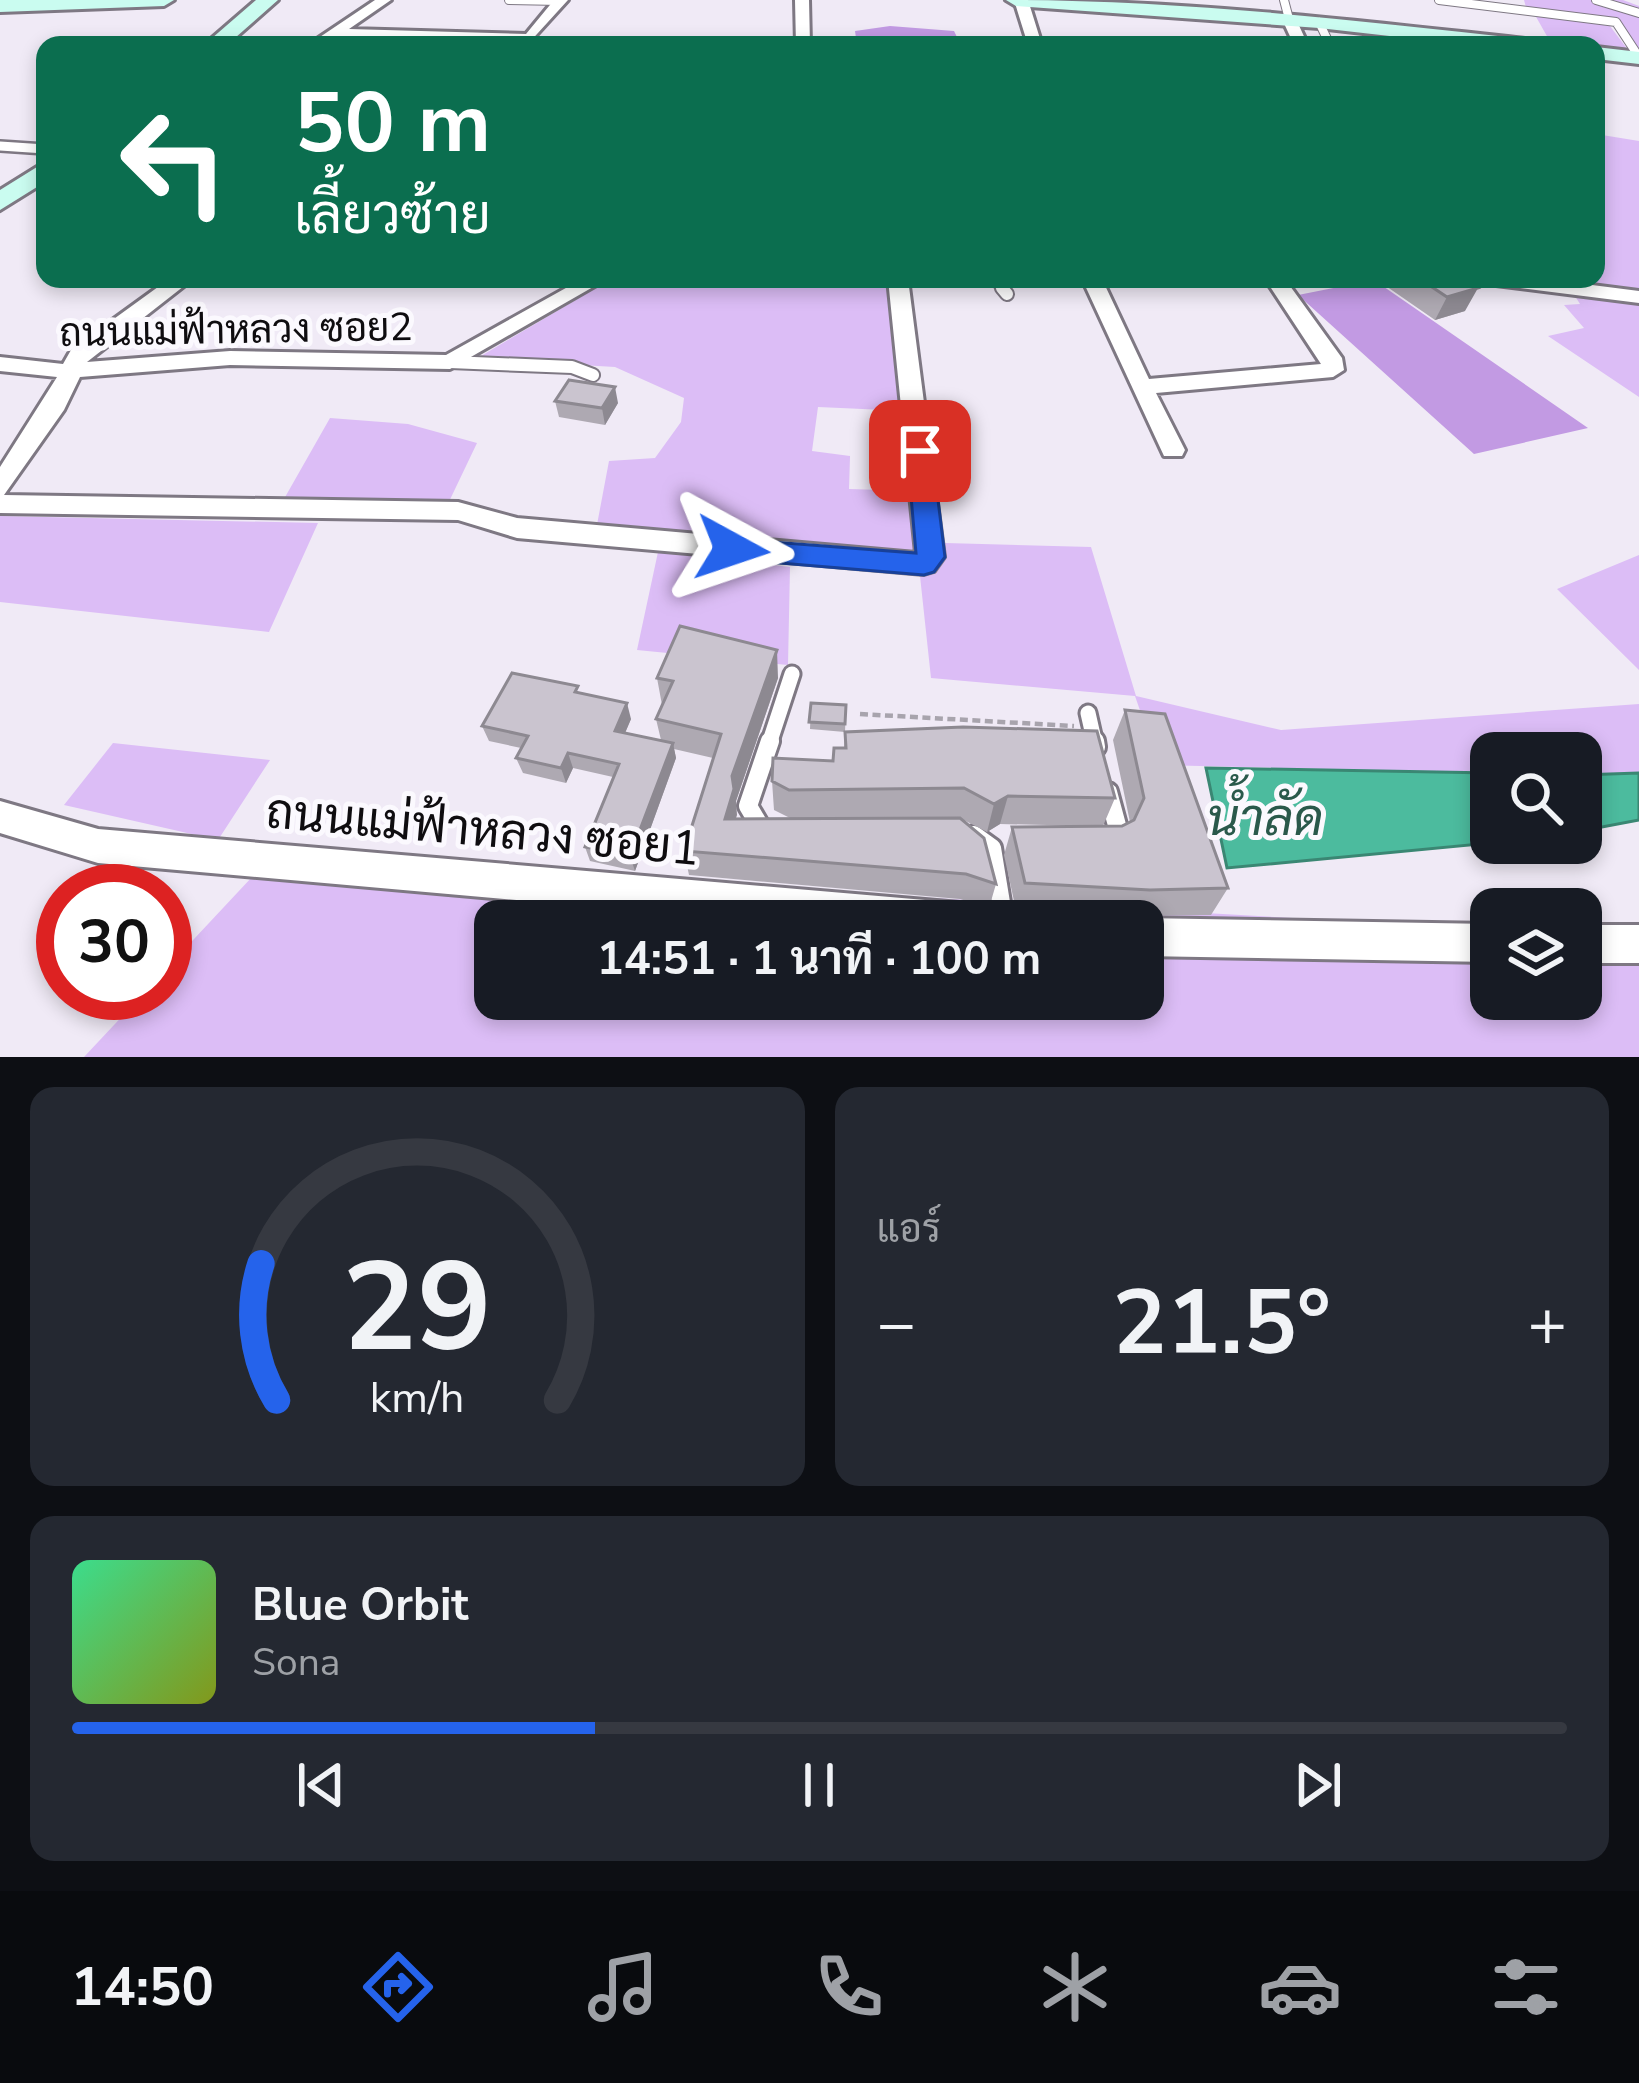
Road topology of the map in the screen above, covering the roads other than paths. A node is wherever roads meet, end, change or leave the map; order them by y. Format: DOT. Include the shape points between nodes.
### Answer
graph roads {
  1 [pos="164,0"];
  2 [pos="268,0"];
  3 [pos="384,0"];
  4 [pos="509,0"];
  5 [pos="802,0"];
  6 [pos="1019,0"];
  7 [pos="1439,0"];
  8 [pos="1596,0"];
  9 [pos="561,1"];
  10 [pos="1070,2"];
  11 [pos="1104,3"];
  12 [pos="1168,5"];
  13 [pos="0,6"];
  14 [pos="1286,10"];
  15 [pos="1639,13"];
  16 [pos="1319,22"];
  17 [pos="334,33"];
  18 [pos="225,36"];
  19 [pos="329,36"];
  20 [pos="397,36"];
  21 [pos="529,36"];
  22 [pos="803,36"];
  23 [pos="1032,36"];
  24 [pos="1326,36"];
  25 [pos="1444,36"];
  26 [pos="1605,54"];
  27 [pos="1639,57"];
  28 [pos="0,146"];
  29 [pos="36,148"];
  30 [pos="36,176"];
  31 [pos="0,202"];
  32 [pos="170,288"];
  33 [pos="581,288"];
  34 [pos="899,288"];
  35 [pos="1002,288"];
  36 [pos="1096,288"];
  37 [pos="1280,288"];
  38 [pos="1568,288"];
  39 [pos="1007,294"];
  40 [pos="1639,297"];
  41 [pos="450,362"];
  42 [pos="0,364"];
  43 [pos="67,371"];
  44 [pos="593,375"];
  45 [pos="1141,388"];
  46 [pos="1173,450"];
  47 [pos="0,487"];
  48 [pos="0,504"];
  49 [pos="791,674"];
  50 [pos="1090,720"];
  51 [pos="0,817"];
  52 [pos="958,830"];
  53 [pos="789,832"];
  54 [pos="1016,838"];
  55 [pos="1098,842"];
  56 [pos="992,848"];
  57 [pos="719,900"];
  58 [pos="1001,900"];
  59 [pos="1164,937"];
  60 [pos="1470,943"];
  61 [pos="1602,944"];
  62 [pos="1639,944"];
  1 -- 13 [label="street"];
  2 -- 18 [label="street"];
  3 -- 17 [label="street"];
  4 -- 9 [label="lane"];
  5 -- 22 [label="street"];
  6 -- 10 [label="street"];
  6 -- 23 [label="street"];
  7 -- 27 [label="lane" via="1616,22"];
  8 -- 15 [label="lane"];
  9 -- 21 [label="street"];
  10 -- 11 [label="street"];
  11 -- 12 [label="street"];
  12 -- 14 [label="street"];
  14 -- 16 [label="street"];
  16 -- 24 [label="lane"];
  16 -- 25 [label="street"];
  17 -- 19 [label="street"];
  17 -- 20 [label="street"];
  26 -- 27 [label="street"];
  28 -- 29 [label="lane"];
  30 -- 31 [label="street"];
  32 -- 43 [label="street" via="97,338"];
  33 -- 41 [label="street, ถนนแม่ฟ้าหลวง ซอย2"];
  34 -- 48 [label="street" via="925,490 931,557 924,564 517,528 458,511"];
  35 -- 39 [label="lane"];
  36 -- 45 [label="street"];
  37 -- 45 [label="street" via="1333,370"];
  38 -- 40 [label="street"];
  41 -- 43 [label="street, ถนนแม่ฟ้าหลวง ซอย2" via="230,358"];
  41 -- 44 [label="lane" via="572,367"];
  42 -- 43 [label="street, ถนนแม่ฟ้าหลวง ซอย2"];
  43 -- 47 [label="street" via="52,410"];
  45 -- 46 [label="street"];
  49 -- 53 [label="lane" via="748,806 758,828"];
  50 -- 55 [label="lane" via="1118,829"];
  51 -- 57 [label="street, ถนนแม่ฟ้าหลวง ซอย1" via="98,846"];
  52 -- 56 [label="lane"];
  54 -- 56 [label="lane" via="1000,838"];
  56 -- 58 [label="lane"];
  59 -- 60 [label="street"];
  61 -- 62 [label="street"];
}
